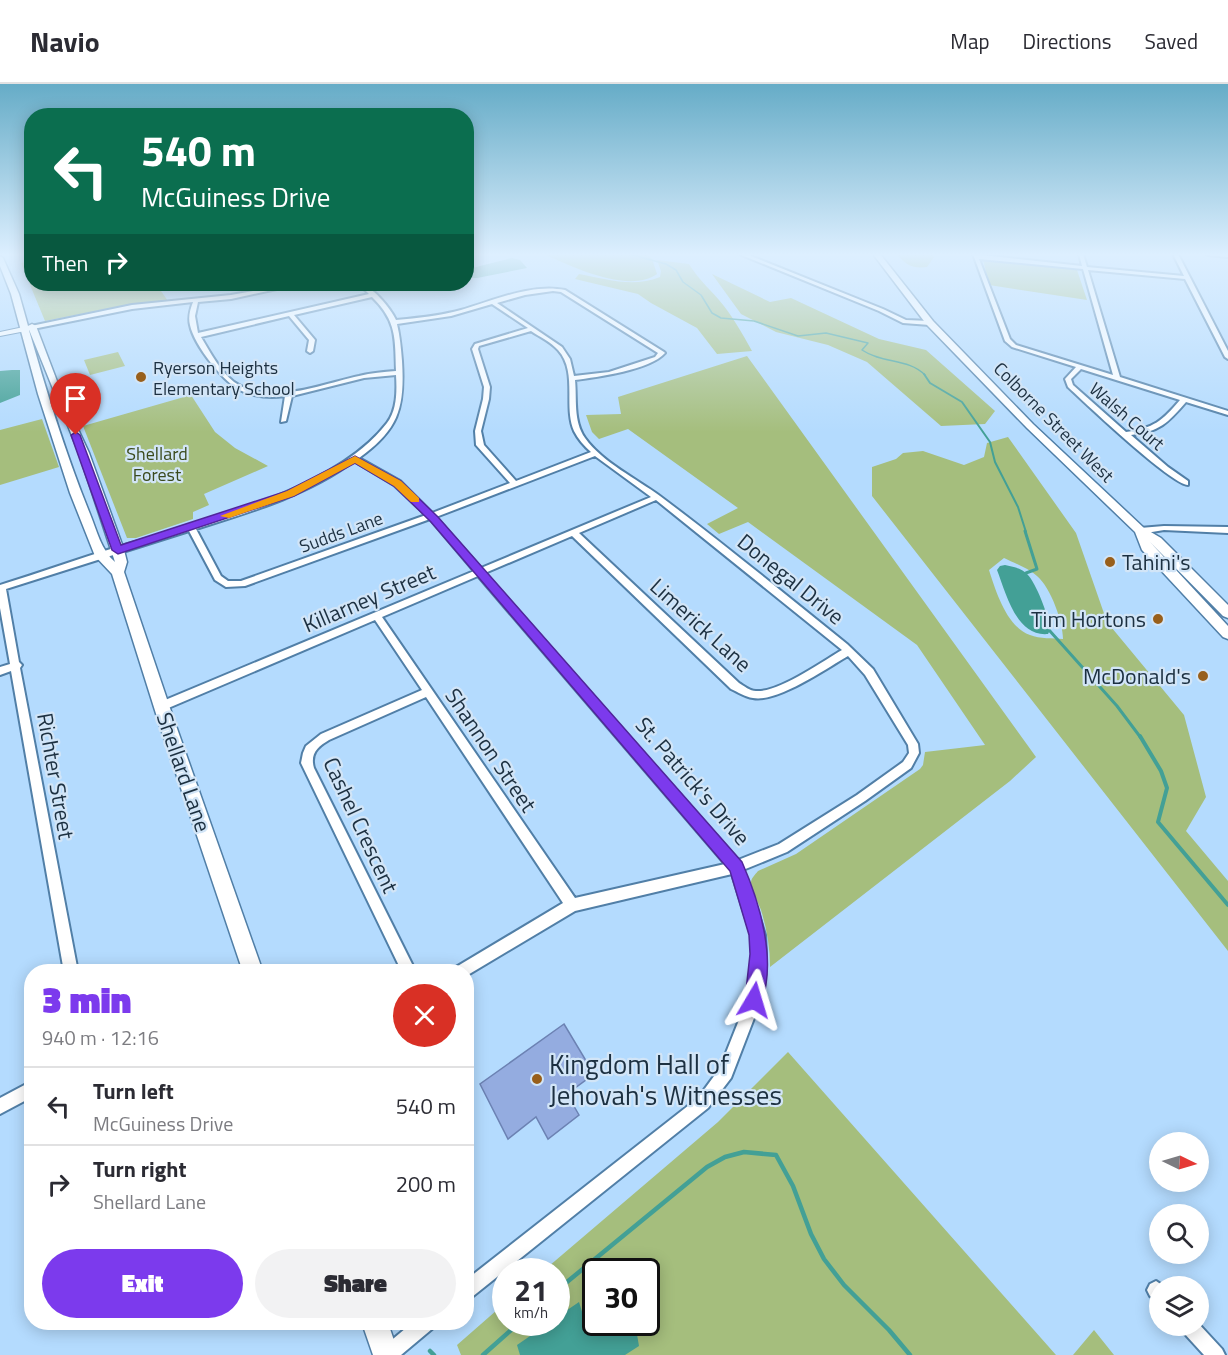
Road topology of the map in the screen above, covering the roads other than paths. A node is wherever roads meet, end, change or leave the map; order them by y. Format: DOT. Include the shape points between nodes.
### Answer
graph roads {
  1 [pos="22,313"];
  2 [pos="24,313"];
  3 [pos="101,313"];
  4 [pos="192,313"];
  5 [pos="298,313"];
  6 [pos="391,313"];
  7 [pos="452,313"];
  8 [pos="509,313"];
  9 [pos="598,313"];
  10 [pos="887,313"];
  11 [pos="922,313"];
  12 [pos="997,313"];
  13 [pos="1098,313"];
  14 [pos="1206,313"];
  15 [pos="291,315"];
  16 [pos="396,322"];
  17 [pos="930,323"];
  18 [pos="28,328"];
  19 [pos="532,329"];
  20 [pos="0,334"];
  21 [pos="198,336"];
  22 [pos="310,351"];
  23 [pos="1228,357"];
  24 [pos="1080,367"];
  25 [pos="399,373"];
  26 [pos="573,378"];
  27 [pos="1117,378"];
  28 [pos="289,393"];
  29 [pos="1185,399"];
  30 [pos="1228,413"];
  31 [pos="283,421"];
  32 [pos="1124,434"];
  33 [pos="596,453"];
  34 [pos="355,459"];
  35 [pos="514,483"];
  36 [pos="1185,483"];
  37 [pos="657,497"];
  38 [pos="431,516"];
  39 [pos="191,527"];
  40 [pos="1228,530"];
  41 [pos="1140,531"];
  42 [pos="574,533"];
  43 [pos="118,550"];
  44 [pos="101,556"];
  45 [pos="118,572"];
  46 [pos="480,572"];
  47 [pos="1,588"];
  48 [pos="1228,613"];
  49 [pos="377,616"];
  50 [pos="1228,634"];
  51 [pos="849,651"];
  52 [pos="17,665"];
  53 [pos="0,671"];
  54 [pos="428,692"];
  55 [pos="162,706"];
  56 [pos="736,867"];
  57 [pos="572,905"];
  58 [pos="70,964"];
  59 [pos="250,964"];
  60 [pos="405,964"];
  61 [pos="474,964"];
  62 [pos="24,1092"];
  63 [pos="0,1106"];
  64 [pos="474,1285"];
  65 [pos="378,1330"];
  66 [pos="417,1330"];
  67 [pos="1198,1336"];
  68 [pos="387,1355"];
  69 [pos="1216,1355"];
  1 -- 18 [label="main road, Shellard Lane"];
  2 -- 18 [label="main road, Shellard Lane"];
  3 -- 18 [label="street"];
  4 -- 21 [label="street" via="190,322"];
  5 -- 15 [label="street"];
  6 -- 16 [label="street"];
  7 -- 16 [label="street"];
  8 -- 19 [label="street, Donegal Drive"];
  9 -- 26 [label="street" via="662,353 610,374"];
  10 -- 17 [label="street" via="900,320"];
  11 -- 17 [label="main road, Colborne Street West"];
  12 -- 24 [label="street" via="1010,343"];
  13 -- 27 [label="street"];
  14 -- 23 [label="street"];
  15 -- 21 [label="street"];
  15 -- 22 [label="street" via="312,340"];
  16 -- 25 [label="street"];
  17 -- 41 [label="main road, Colborne Street West"];
  18 -- 20 [label="street"];
  18 -- 43 [label="main road, Shellard Lane" via="84,453"];
  18 -- 44 [label="main road, Shellard Lane" via="76,493"];
  19 -- 26 [label="street, Donegal Drive" via="560,348"];
  19 -- 35 [label="street" via="486,341 475,349 487,387 478,431 480,445"];
  21 -- 28 [label="street" via="234,385 263,394"];
  24 -- 27 [label="street"];
  24 -- 32 [label="street, Walsh Court" via="1068,380 1070,387"];
  25 -- 28 [label="street" via="354,378"];
  25 -- 34 [label="street" via="395,416 381,436"];
  26 -- 33 [label="street, Donegal Drive" via="576,426"];
  27 -- 29 [label="street"];
  28 -- 31 [label="street"];
  29 -- 30 [label="street"];
  29 -- 32 [label="street" via="1160,428"];
  32 -- 36 [label="street, Walsh Court"];
  33 -- 35 [label="street, Sudds Lane"];
  33 -- 37 [label="street, Donegal Drive"];
  34 -- 38 [label="street, St. Patrick's Drive" via="397,483"];
  34 -- 39 [label="street" via="291,494"];
  35 -- 38 [label="street, Sudds Lane"];
  37 -- 42 [label="street, Killarney Street"];
  37 -- 51 [label="street, Donegal Drive"];
  38 -- 39 [label="street, Sudds Lane" via="242,584 226,584 218,578"];
  38 -- 46 [label="street, St. Patrick's Drive"];
  39 -- 43 [label="street"];
  40 -- 41 [label="street"];
  41 -- 48 [label="main road, Colborne Street West" via="1157,541"];
  41 -- 50 [label="main road, Colborne Street West" via="1146,547"];
  42 -- 46 [label="street, Killarney Street"];
  42 -- 51 [label="street, Limerick Lane" via="735,686 755,695 775,693"];
  43 -- 44 [label="street"];
  43 -- 45 [label="main road, Shellard Lane"];
  44 -- 45 [label="main road, Shellard Lane"];
  44 -- 47 [label="street"];
  45 -- 55 [label="main road, Shellard Lane"];
  46 -- 49 [label="street, Killarney Street"];
  46 -- 56 [label="street, St. Patrick's Drive"];
  47 -- 52 [label="street, Richter Street"];
  49 -- 54 [label="street, Shannon Street"];
  49 -- 55 [label="street, Killarney Street"];
  51 -- 56 [label="street, Donegal Drive" via="869,672 913,744 912,760 797,841"];
  52 -- 53 [label="street"];
  52 -- 58 [label="street, Richter Street"];
  54 -- 57 [label="street, Shannon Street"];
  54 -- 60 [label="street, Cashel Crescent" via="325,737 306,756 308,768"];
  55 -- 59 [label="main road, Shellard Lane"];
  56 -- 57 [label="street"];
  56 -- 64 [label="street, St. Patrick's Drive" via="752,912 759,954 754,1000 726,1073 703,1103"];
  57 -- 61 [label="street"];
  62 -- 63 [label="street"];
  65 -- 68 [label="main road"];
  66 -- 68 [label="street"];
  67 -- 69 [label="street"];
}
